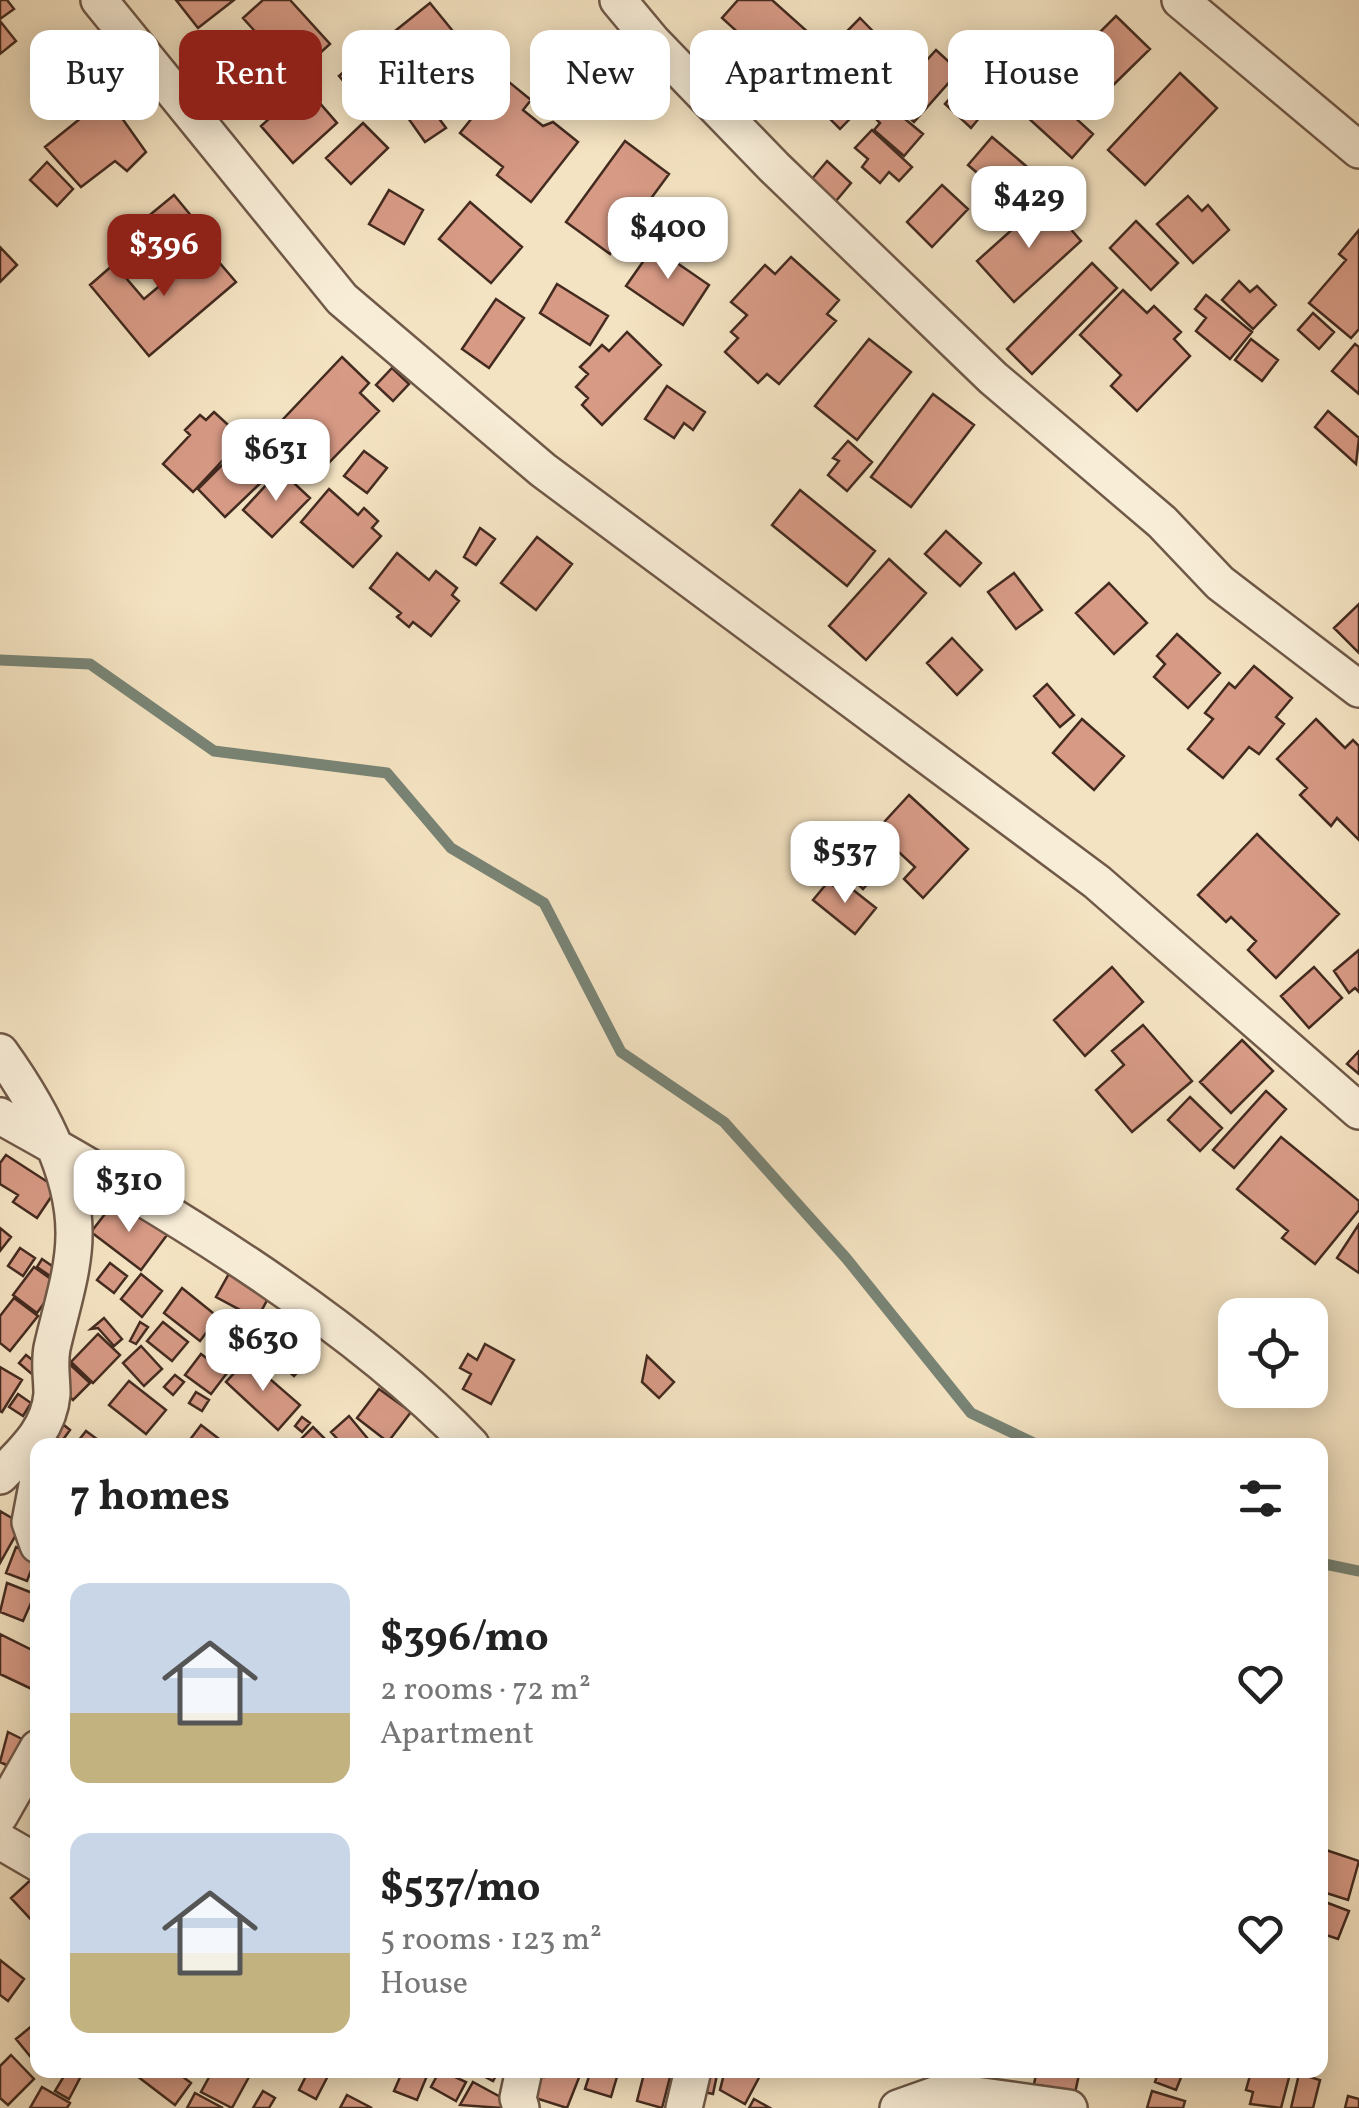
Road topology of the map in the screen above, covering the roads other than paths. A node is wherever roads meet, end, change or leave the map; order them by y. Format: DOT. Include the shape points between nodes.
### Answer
graph roads {
  1 [pos="99,0"];
  2 [pos="618,0"];
  3 [pos="1180,0"];
  4 [pos="1359,150"];
  5 [pos="1359,690"];
  6 [pos="0,1052"];
  7 [pos="1359,1111"];
  8 [pos="0,1116"];
  9 [pos="51,1144"];
  10 [pos="47,1430"];
  11 [pos="464,1438"];
  12 [pos="30,1444"];
  13 [pos="0,1476"];
  14 [pos="30,1762"];
  15 [pos="0,1815"];
  16 [pos="0,1840"];
  17 [pos="30,1858"];
  18 [pos="522,2078"];
  19 [pos="692,2078"];
  20 [pos="521,2108"];
  21 [pos="684,2108"];
  22 [pos="898,2108"];
  23 [pos="1070,2108"];
  1 -- 7 [label="street" via="342,298 543,470 1097,882"];
  2 -- 5 [label="street" via="774,167 993,378 1162,522 1220,584"];
  3 -- 4 [label="street"];
  6 -- 9 [label="street"];
  8 -- 9 [label="street"];
  9 -- 10 [label="street" via="72,1202 74,1238 50,1361"];
  9 -- 11 [label="street" via="242,1264 378,1360"];
  12 -- 13 [label="street"];
  14 -- 15 [label="street"];
  16 -- 17 [label="street"];
  18 -- 20 [label="street"];
  19 -- 21 [label="street"];
  22 -- 23 [label="street" via="946,2091"];
}
